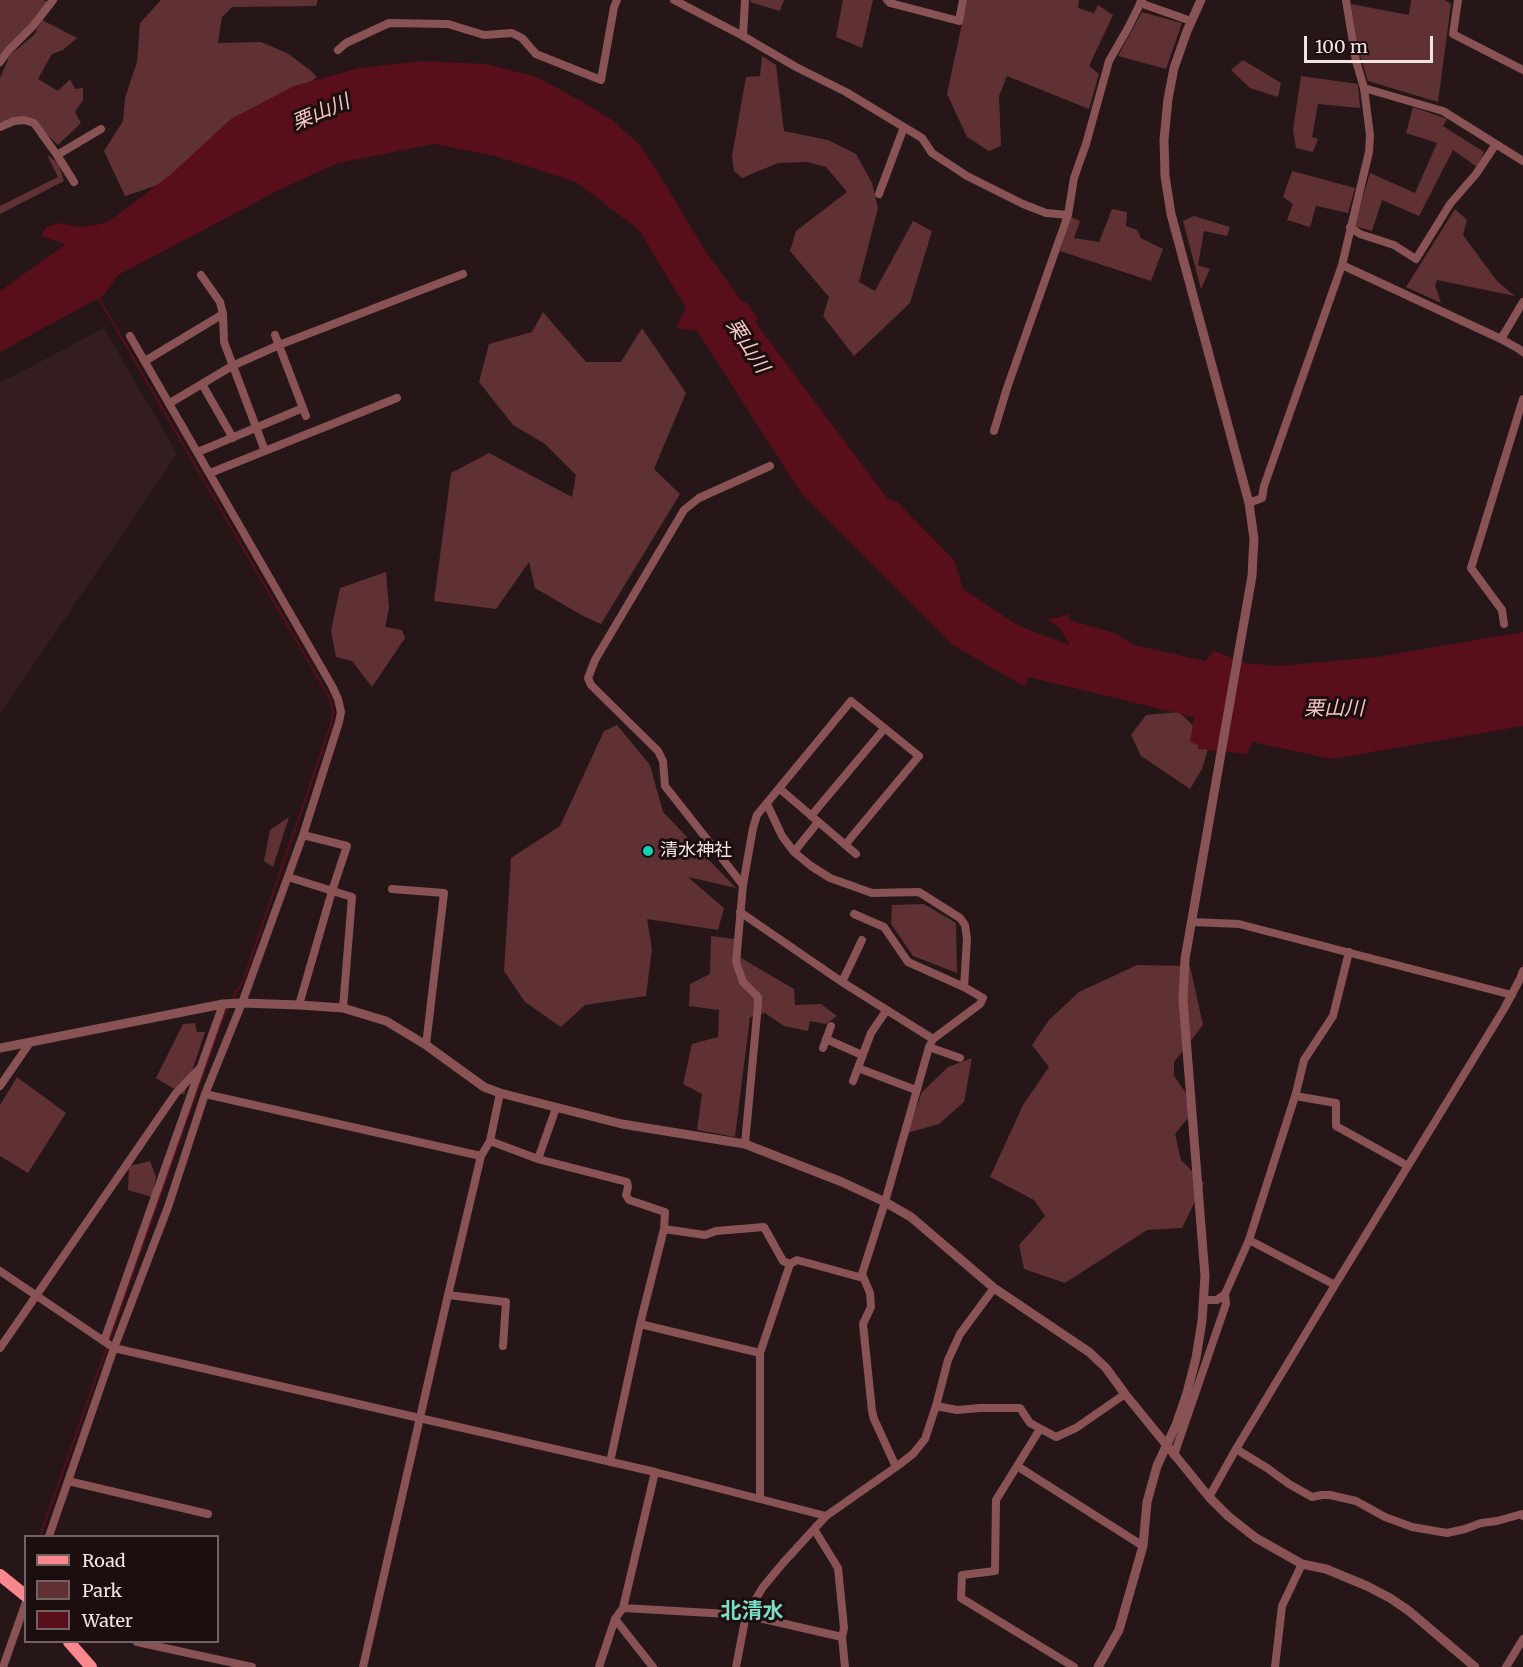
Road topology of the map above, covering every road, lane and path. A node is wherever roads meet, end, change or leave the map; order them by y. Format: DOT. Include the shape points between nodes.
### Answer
graph roads {
  1 [pos="53,0"];
  2 [pos="617,0"];
  3 [pos="674,0"];
  4 [pos="745,0"];
  5 [pos="887,0"];
  6 [pos="963,0"];
  7 [pos="1201,0"];
  8 [pos="1346,0"];
  9 [pos="1458,0"];
  10 [pos="1141,2"];
  11 [pos="1191,21"];
  12 [pos="743,36"];
  13 [pos="4,49"];
  14 [pos="338,50"];
  15 [pos="0,62"];
  16 [pos="1523,70"];
  17 [pos="1364,88"];
  18 [pos="0,127"];
  19 [pos="904,127"];
  20 [pos="101,129"];
  21 [pos="1496,144"];
  22 [pos="57,155"];
  23 [pos="1523,161"];
  24 [pos="74,182"];
  25 [pos="879,194"];
  26 [pos="1068,215"];
  27 [pos="1350,227"];
  28 [pos="1342,264"];
  29 [pos="464,274"];
  30 [pos="201,275"];
  31 [pos="1523,302"];
  32 [pos="223,314"];
  33 [pos="275,335"];
  34 [pos="130,336"];
  35 [pos="1501,339"];
  36 [pos="279,345"];
  37 [pos="1523,352"];
  38 [pos="145,361"];
  39 [pos="232,366"];
  40 [pos="202,384"];
  41 [pos="397,398"];
  42 [pos="1523,399"];
  43 [pos="170,403"];
  44 [pos="257,428"];
  45 [pos="994,431"];
  46 [pos="233,438"];
  47 [pos="265,451"];
  48 [pos="198,452"];
  49 [pos="770,466"];
  50 [pos="210,473"];
  51 [pos="1249,503"];
  52 [pos="1504,624"];
  53 [pos="884,729"];
  54 [pos="780,789"];
  55 [pos="767,804"];
  56 [pos="814,819"];
  57 [pos="303,835"];
  58 [pos="845,845"];
  59 [pos="794,852"];
  60 [pos="856,854"];
  61 [pos="288,877"];
  62 [pos="743,885"];
  63 [pos="392,889"];
  64 [pos="332,891"];
  65 [pos="740,912"];
  66 [pos="854,914"];
  67 [pos="1191,922"];
  68 [pos="862,940"];
  69 [pos="1349,952"];
  70 [pos="1523,971"];
  71 [pos="842,982"];
  72 [pos="964,987"];
  73 [pos="1512,995"];
  74 [pos="242,1003"];
  75 [pos="223,1004"];
  76 [pos="299,1005"];
  77 [pos="343,1008"];
  78 [pos="886,1011"];
  79 [pos="831,1026"];
  80 [pos="931,1043"];
  81 [pos="29,1044"];
  82 [pos="426,1045"];
  83 [pos="0,1048"];
  84 [pos="862,1055"];
  85 [pos="960,1058"];
  86 [pos="201,1066"];
  87 [pos="858,1068"];
  88 [pos="853,1081"];
  89 [pos="0,1086"];
  90 [pos="916,1090"];
  91 [pos="500,1093"];
  92 [pos="205,1094"];
  93 [pos="1294,1096"];
  94 [pos="556,1108"];
  95 [pos="490,1141"];
  96 [pos="745,1144"];
  97 [pos="481,1156"];
  98 [pos="538,1159"];
  99 [pos="1408,1166"];
  100 [pos="885,1202"];
  101 [pos="664,1229"];
  102 [pos="1249,1240"];
  103 [pos="790,1264"];
  104 [pos="0,1271"];
  105 [pos="863,1278"];
  106 [pos="1335,1285"];
  107 [pos="994,1288"];
  108 [pos="448,1294"];
  109 [pos="1226,1294"];
  110 [pos="35,1296"];
  111 [pos="1205,1300"];
  112 [pos="640,1324"];
  113 [pos="104,1341"];
  114 [pos="503,1346"];
  115 [pos="0,1348"];
  116 [pos="114,1348"];
  117 [pos="760,1353"];
  118 [pos="1125,1394"];
  119 [pos="936,1406"];
  120 [pos="418,1419"];
  121 [pos="1040,1429"];
  122 [pos="1167,1446"];
  123 [pos="1236,1449"];
  124 [pos="1174,1455"];
  125 [pos="610,1462"];
  126 [pos="1017,1466"];
  127 [pos="896,1467"];
  128 [pos="655,1472"];
  129 [pos="68,1481"];
  130 [pos="1209,1497"];
  131 [pos="760,1499"];
  132 [pos="208,1514"];
  133 [pos="826,1516"];
  134 [pos="1523,1516"];
  135 [pos="814,1529"];
  136 [pos="49,1535"];
  137 [pos="1143,1546"];
  138 [pos="1302,1564"];
  139 [pos="0,1575"];
  140 [pos="24,1594"];
  141 [pos="24,1608"];
  142 [pos="623,1608"];
  143 [pos="746,1615"];
  144 [pos="615,1619"];
  145 [pos="842,1637"];
  146 [pos="1523,1639"];
  147 [pos="71,1643"];
  148 [pos="146,1643"];
  149 [pos="6,1666"];
  150 [pos="91,1667"];
  151 [pos="252,1667"];
  152 [pos="363,1667"];
  153 [pos="599,1667"];
  154 [pos="653,1667"];
  155 [pos="736,1667"];
  156 [pos="845,1667"];
  157 [pos="1074,1667"];
  158 [pos="1098,1667"];
  159 [pos="1275,1667"];
  160 [pos="1475,1667"];
  161 [pos="1506,1667"];
  1 -- 13 [label="street" via="33,26"];
  2 -- 14 [label="street" via="601,80 536,54 512,33 484,35 448,24 389,23"];
  3 -- 12 [label="street"];
  4 -- 12 [label="street"];
  5 -- 6 [label="street" via="959,21"];
  7 -- 11 [label="street"];
  8 -- 17 [label="street"];
  9 -- 16 [label="street" via="1453,34"];
  10 -- 11 [label="street"];
  10 -- 26 [label="street" via="1109,62 1074,178"];
  11 -- 51 [label="street" via="1174,68 1168,99 1165,176 1171,214"];
  12 -- 19 [label="street"];
  13 -- 15 [label="street"];
  17 -- 21 [label="street" via="1443,111"];
  17 -- 27 [label="street" via="1369,152"];
  18 -- 22 [label="street" via="14,121 34,123"];
  19 -- 25 [label="street"];
  19 -- 26 [label="street" via="922,138 932,153 967,176 1046,213"];
  20 -- 22 [label="street"];
  21 -- 23 [label="street"];
  21 -- 27 [label="street" via="1450,204 1416,259"];
  22 -- 24 [label="street"];
  26 -- 45 [label="street"];
  27 -- 28 [label="street"];
  28 -- 35 [label="street"];
  28 -- 51 [label="street" via="1262,498"];
  29 -- 36 [label="street"];
  30 -- 32 [label="street" via="220,302"];
  31 -- 35 [label="street"];
  32 -- 38 [label="street"];
  32 -- 39 [label="street" via="224,342"];
  33 -- 36 [label="street"];
  34 -- 38 [label="street"];
  35 -- 37 [label="street"];
  36 -- 39 [label="street"];
  36 -- 44 [label="street" via="305,412"];
  38 -- 43 [label="street"];
  39 -- 40 [label="street"];
  39 -- 44 [label="street"];
  40 -- 43 [label="street"];
  40 -- 46 [label="street"];
  41 -- 47 [label="street"];
  42 -- 52 [label="street" via="1471,568 1502,610"];
  43 -- 48 [label="street"];
  44 -- 46 [label="street"];
  44 -- 47 [label="street"];
  46 -- 48 [label="street"];
  47 -- 50 [label="street"];
  48 -- 50 [label="street"];
  49 -- 62 [label="street" via="699,498 684,510 588,678 658,750 665,786"];
  50 -- 57 [label="street" via="338,699 339,722"];
  51 -- 67 [label="street" via="1254,539 1252,576"];
  53 -- 54 [label="street" via="851,701"];
  53 -- 56 [label="street"];
  53 -- 58 [label="street" via="919,756"];
  54 -- 55 [label="street"];
  54 -- 56 [label="street"];
  55 -- 59 [label="street"];
  55 -- 62 [label="street" via="753,828"];
  56 -- 58 [label="street"];
  56 -- 59 [label="street"];
  57 -- 61 [label="street"];
  57 -- 64 [label="street" via="347,846"];
  58 -- 60 [label="street"];
  59 -- 72 [label="street" via="830,878 872,893 919,892 960,918 967,939"];
  61 -- 64 [label="street"];
  61 -- 74 [label="street"];
  62 -- 65 [label="street"];
  63 -- 82 [label="street" via="444,892"];
  64 -- 76 [label="street"];
  64 -- 77 [label="street" via="352,897"];
  65 -- 71 [label="street"];
  65 -- 96 [label="street" via="736,962 743,982 758,997"];
  66 -- 72 [label="street" via="885,927 908,962"];
  67 -- 69 [label="street" via="1239,924"];
  67 -- 111 [label="street" via="1183,1000"];
  68 -- 71 [label="street"];
  69 -- 73 [label="street"];
  69 -- 93 [label="street" via="1333,1016 1304,1060"];
  70 -- 73 [label="street"];
  71 -- 78 [label="street"];
  72 -- 80 [label="street" via="983,998 980,1004"];
  73 -- 99 [label="street"];
  74 -- 75 [label="street"];
  74 -- 76 [label="street"];
  74 -- 92 [label="street"];
  75 -- 81 [label="street"];
  75 -- 86 [label="street"];
  76 -- 77 [label="street"];
  77 -- 82 [label="street" via="386,1021"];
  78 -- 80 [label="street"];
  78 -- 84 [label="street"];
  79 -- 84 [label="street" via="824,1044"];
  80 -- 85 [label="street"];
  80 -- 90 [label="street"];
  81 -- 83 [label="street"];
  81 -- 89 [label="street"];
  82 -- 91 [label="street" via="484,1087"];
  84 -- 87 [label="street"];
  86 -- 110 [label="street" via="177,1093"];
  86 -- 113 [label="street"];
  87 -- 88 [label="street"];
  87 -- 90 [label="street"];
  90 -- 100 [label="street"];
  91 -- 94 [label="street"];
  91 -- 95 [label="street"];
  92 -- 97 [label="street"];
  92 -- 116 [label="street" via="168,1207"];
  93 -- 99 [label="street" via="1336,1103 1336,1126"];
  93 -- 102 [label="street"];
  94 -- 96 [label="street" via="622,1124"];
  94 -- 98 [label="street"];
  95 -- 97 [label="street"];
  95 -- 98 [label="street"];
  96 -- 100 [label="street"];
  97 -- 108 [label="street"];
  98 -- 101 [label="street" via="627,1182 629,1200 665,1212"];
  99 -- 106 [label="street"];
  100 -- 105 [label="street"];
  100 -- 107 [label="street" via="911,1217"];
  101 -- 103 [label="street" via="705,1235 764,1227 783,1261"];
  101 -- 112 [label="street"];
  102 -- 106 [label="street"];
  102 -- 109 [label="street"];
  103 -- 105 [label="street" via="797,1260"];
  103 -- 117 [label="street"];
  104 -- 110 [label="street"];
  105 -- 127 [label="street" via="872,1307 863,1324 872,1411"];
  106 -- 123 [label="street"];
  107 -- 118 [label="street" via="1089,1352"];
  107 -- 119 [label="street" via="960,1334 948,1360"];
  108 -- 114 [label="street" via="506,1302"];
  108 -- 120 [label="street"];
  109 -- 111 [label="street" via="1217,1300"];
  109 -- 124 [label="street" via="1226,1304"];
  110 -- 113 [label="street"];
  110 -- 115 [label="street"];
  111 -- 122 [label="street" via="1196,1358"];
  112 -- 117 [label="street"];
  112 -- 125 [label="street"];
  113 -- 116 [label="street"];
  116 -- 120 [label="street"];
  116 -- 129 [label="street"];
  117 -- 131 [label="street"];
  118 -- 121 [label="street" via="1056,1437"];
  118 -- 122 [label="street"];
  119 -- 121 [label="street" via="957,1410 1020,1408 1030,1424"];
  119 -- 127 [label="street" via="925,1438"];
  120 -- 125 [label="street"];
  120 -- 152 [label="street"];
  121 -- 126 [label="street"];
  122 -- 124 [label="street"];
  122 -- 137 [label="street" via="1147,1502"];
  123 -- 130 [label="street"];
  123 -- 134 [label="street" via="1312,1497 1330,1495 1356,1501 1412,1527 1447,1533"];
  124 -- 130 [label="street"];
  125 -- 128 [label="street"];
  126 -- 137 [label="street"];
  126 -- 157 [label="street" via="996,1500 995,1571 962,1575 961,1598"];
  127 -- 133 [label="street"];
  128 -- 131 [label="street"];
  128 -- 142 [label="street"];
  129 -- 132 [label="street"];
  129 -- 136 [label="street"];
  130 -- 138 [label="street" via="1256,1538"];
  131 -- 133 [label="street"];
  133 -- 135 [label="street"];
  135 -- 143 [label="street" via="763,1587"];
  135 -- 145 [label="street" via="838,1568"];
  137 -- 158 [label="street" via="1119,1630"];
  138 -- 159 [label="street" via="1282,1606"];
  138 -- 160 [label="street" via="1326,1569 1390,1598"];
  139 -- 140 [label="main road"];
  141 -- 149 [label="street"];
  142 -- 143 [label="street"];
  142 -- 144 [label="street"];
  143 -- 145 [label="street"];
  143 -- 155 [label="street"];
  144 -- 153 [label="street"];
  144 -- 154 [label="street"];
  145 -- 156 [label="street"];
  146 -- 161 [label="street"];
  147 -- 150 [label="main road"];
  148 -- 151 [label="street"];
}
